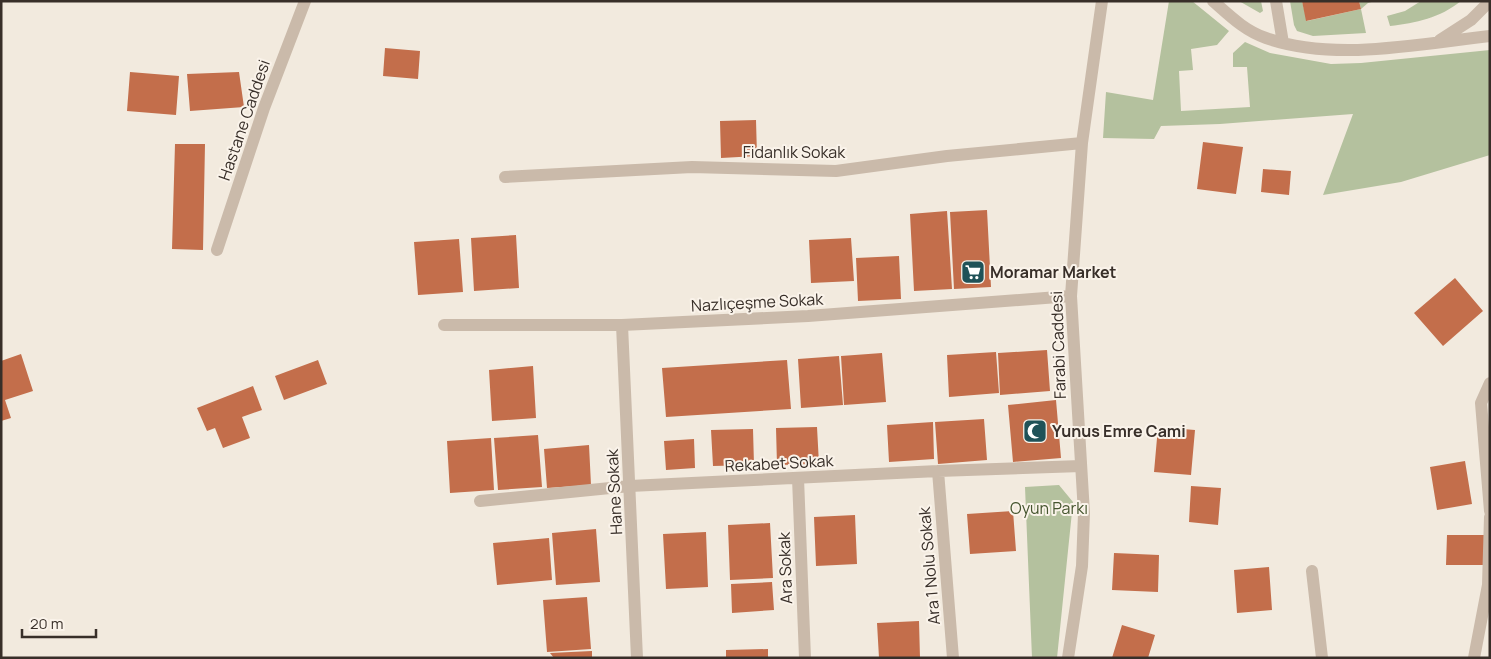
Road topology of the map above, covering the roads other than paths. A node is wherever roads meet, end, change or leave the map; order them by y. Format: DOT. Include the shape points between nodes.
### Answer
graph roads {
  1 [pos="305,1"];
  2 [pos="1102,1"];
  3 [pos="1213,1"];
  4 [pos="1276,1"];
  5 [pos="1490,1"];
  6 [pos="1490,36"];
  7 [pos="1438,42"];
  8 [pos="1283,43"];
  9 [pos="1082,143"];
  10 [pos="505,177"];
  11 [pos="217,250"];
  12 [pos="1071,296"];
  13 [pos="444,324"];
  14 [pos="622,325"];
  15 [pos="1490,383"];
  16 [pos="1081,466"];
  17 [pos="938,471"];
  18 [pos="798,478"];
  19 [pos="630,486"];
  20 [pos="480,501"];
  21 [pos="1490,510"];
  22 [pos="1490,517"];
  23 [pos="1312,571"];
  24 [pos="637,658"];
  25 [pos="805,658"];
  26 [pos="953,658"];
  27 [pos="1068,658"];
  28 [pos="1322,658"];
  29 [pos="1474,658"];
  1 -- 11 [label="street, Hastane Caddesi" via="264,108"];
  2 -- 9 [label="street, Farabi Caddesi"];
  3 -- 8 [label="street" via="1241,26"];
  4 -- 8 [label="street"];
  5 -- 7 [label="street" via="1471,20"];
  6 -- 7 [label="street"];
  7 -- 8 [label="street" via="1340,50"];
  9 -- 10 [label="street, Fidanlık Sokak" via="836,171 692,167"];
  9 -- 12 [label="street, Farabi Caddesi"];
  12 -- 14 [label="street, Nazlıçeşme Sokak" via="808,316"];
  12 -- 16 [label="street, Farabi Caddesi"];
  13 -- 14 [label="street, Nazlıçeşme Sokak"];
  14 -- 19 [label="street, Hane Sokak"];
  15 -- 21 [label="street" via="1480,403"];
  16 -- 17 [label="street, Rekabet Sokak"];
  16 -- 27 [label="street, Farabi Caddesi" via="1084,513 1082,566"];
  17 -- 18 [label="street, Rekabet Sokak"];
  17 -- 26 [label="street, Ara 1 Nolu Sokak"];
  18 -- 19 [label="street, Rekabet Sokak"];
  18 -- 25 [label="street, Ara Sokak"];
  19 -- 20 [label="street, Rekabet Sokak"];
  19 -- 24 [label="street, Hane Sokak"];
  22 -- 29 [label="street" via="1488,585"];
  23 -- 28 [label="street"];
}
